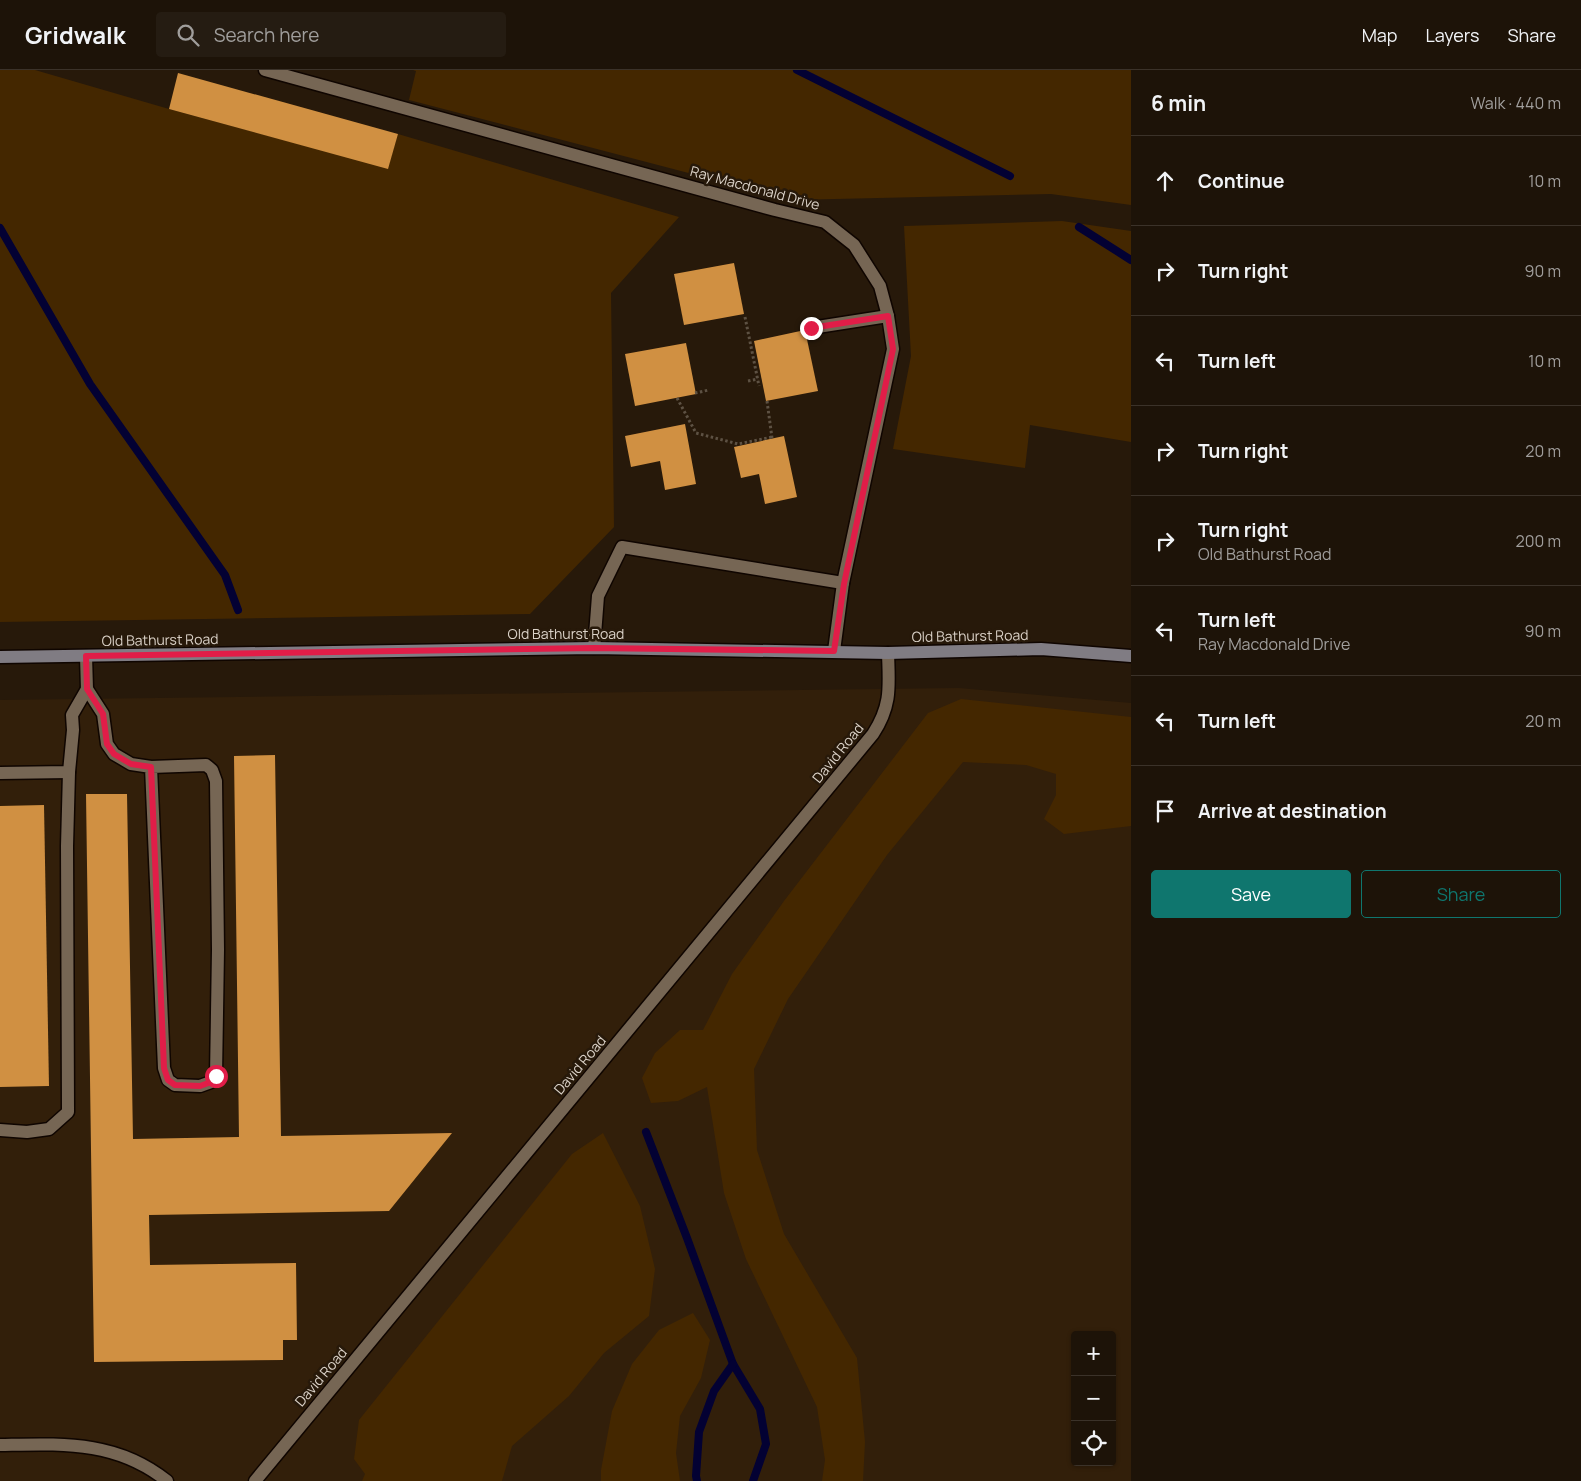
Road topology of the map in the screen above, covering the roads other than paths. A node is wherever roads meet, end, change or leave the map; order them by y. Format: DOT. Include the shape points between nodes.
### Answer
graph roads {
  1 [pos="265,70"];
  2 [pos="888,316"];
  3 [pos="811,328"];
  4 [pos="844,584"];
  5 [pos="594,648"];
  6 [pos="834,651"];
  7 [pos="888,652"];
  8 [pos="86,656"];
  9 [pos="1131,656"];
  10 [pos="0,657"];
  11 [pos="87,689"];
  12 [pos="151,767"];
  13 [pos="69,772"];
  14 [pos="0,773"];
  15 [pos="0,1130"];
  16 [pos="0,1445"];
  17 [pos="167,1481"];
  18 [pos="255,1481"];
  1 -- 2 [label="street, Ray Macdonald Drive" via="825,222 860,253 880,286"];
  2 -- 3 [label="street"];
  2 -- 4 [label="street, Ray Macdonald Drive" via="893,349"];
  4 -- 5 [label="street" via="622,548 598,596"];
  4 -- 6 [label="street, Ray Macdonald Drive"];
  5 -- 6 [label="main road, Old Bathurst Road"];
  5 -- 8 [label="main road, Old Bathurst Road"];
  6 -- 7 [label="main road, Old Bathurst Road"];
  7 -- 9 [label="main road, Old Bathurst Road" via="1042,649"];
  7 -- 18 [label="street, David Road" via="888,702 873,734"];
  8 -- 10 [label="main road, Old Bathurst Road"];
  8 -- 11 [label="street"];
  11 -- 12 [label="street" via="103,714 107,744 114,754 131,764"];
  11 -- 13 [label="street" via="72,715"];
  12 -- 12 [label="street" via="206,766 212,770 216,781 216,1076 200,1086 175,1085 168,1080 164,1068"];
  13 -- 14 [label="street"];
  13 -- 15 [label="street" via="68,1112 49,1129 26,1132"];
  16 -- 17 [label="street" via="90,1446 134,1460"];
}
